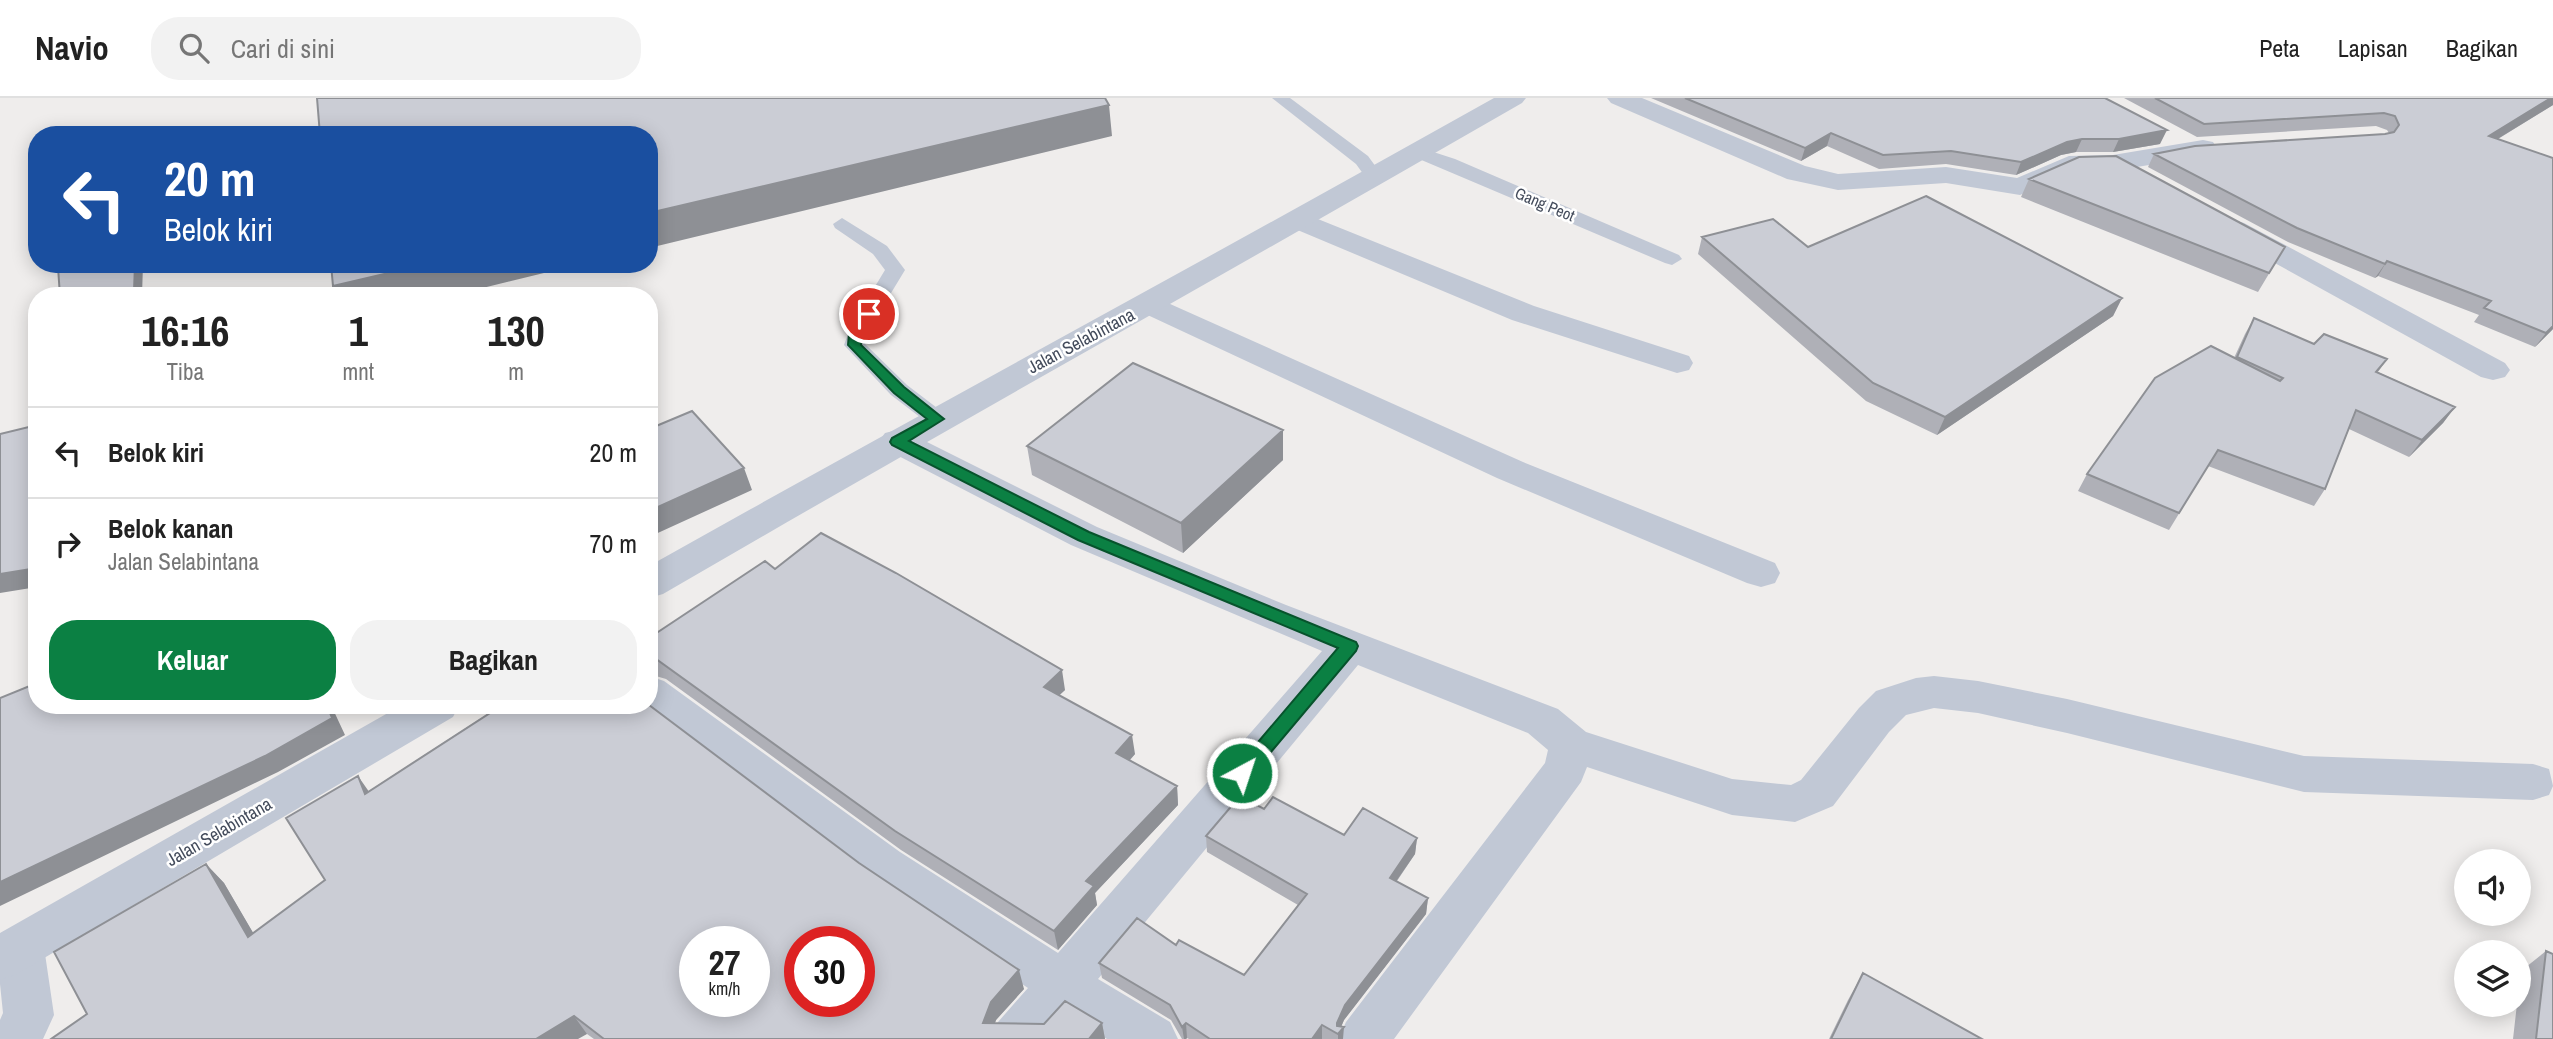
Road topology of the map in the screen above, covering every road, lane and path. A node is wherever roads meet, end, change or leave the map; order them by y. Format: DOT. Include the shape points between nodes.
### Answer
graph roads {
  1 [pos="1280,98"];
  2 [pos="1513,98"];
  3 [pos="1620,98"];
  4 [pos="2159,129"];
  5 [pos="2228,146"];
  6 [pos="2188,149"];
  7 [pos="1418,152"];
  8 [pos="2113,163"];
  9 [pos="1375,178"];
  10 [pos="2150,183"];
  11 [pos="2211,216"];
  12 [pos="1298,220"];
  13 [pos="842,224"];
  14 [pos="1672,259"];
  15 [pos="1150,304"];
  16 [pos="1677,363"];
  17 [pos="2493,370"];
  18 [pos="937,419"];
  19 [pos="897,442"];
  20 [pos="1761,573"];
  21 [pos="658,579"];
  22 [pos="1350,646"];
  23 [pos="658,699"];
  24 [pos="422,714"];
  25 [pos="1571,744"];
  26 [pos="2533,782"];
  27 [pos="10,953"];
  28 [pos="1063,985"];
  29 [pos="17,1039"];
  30 [pos="1016,1039"];
  31 [pos="1152,1039"];
  32 [pos="1364,1039"];
  1 -- 9 [label="lane" via="1362,160"];
  2 -- 7 [label="street, Jalan Selabintana"];
  3 -- 8 [label="street" via="1822,180 1947,175 2020,187 2069,164"];
  4 -- 6 [label="street"];
  5 -- 6 [label="street"];
  6 -- 8 [label="street"];
  7 -- 9 [label="street, Jalan Selabintana"];
  7 -- 14 [label="lane, Gang Peot"];
  8 -- 10 [label="street"];
  9 -- 12 [label="street, Jalan Selabintana"];
  11 -- 17 [label="street"];
  12 -- 15 [label="street, Jalan Selabintana"];
  12 -- 16 [label="street" via="1523,313"];
  13 -- 18 [label="lane" via="880,250 895,270 856,334 854,345 899,390"];
  15 -- 18 [label="street, Jalan Selabintana"];
  15 -- 20 [label="street" via="1510,470"];
  18 -- 19 [label="street, Jalan Selabintana"];
  19 -- 21 [label="street, Jalan Selabintana"];
  19 -- 22 [label="street" via="1084,536"];
  22 -- 25 [label="street" via="1543,721"];
  22 -- 28 [label="street"];
  23 -- 28 [label="street" via="884,866"];
  24 -- 27 [label="street, Jalan Selabintana"];
  25 -- 26 [label="street" via="1732,797 1796,804 1817,793 1891,703 1934,692 2055,713 2304,774"];
  25 -- 32 [label="street" via="1565,769"];
  27 -- 29 [label="street" via="29,1015"];
  28 -- 30 [label="street"];
  28 -- 31 [label="street"];
}
